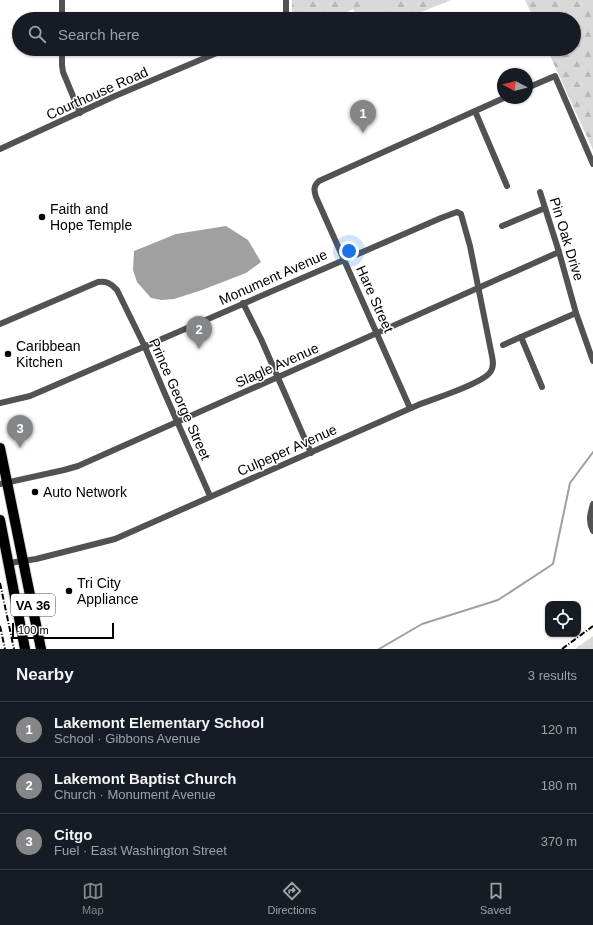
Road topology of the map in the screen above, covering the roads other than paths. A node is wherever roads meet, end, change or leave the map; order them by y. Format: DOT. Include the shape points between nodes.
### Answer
graph roads {
  1 [pos="62,0"];
  2 [pos="286,0"];
  3 [pos="62,12"];
  4 [pos="286,12"];
  5 [pos="62,56"];
  6 [pos="210,56"];
  7 [pos="533,85"];
  8 [pos="497,101"];
  9 [pos="475,110"];
  10 [pos="80,113"];
  11 [pos="0,149"];
  12 [pos="593,164"];
  13 [pos="507,186"];
  14 [pos="540,192"];
  15 [pos="545,208"];
  16 [pos="502,226"];
  17 [pos="559,252"];
  18 [pos="344,259"];
  19 [pos="478,289"];
  20 [pos="244,303"];
  21 [pos="576,313"];
  22 [pos="0,324"];
  23 [pos="377,334"];
  24 [pos="521,337"];
  25 [pos="503,345"];
  26 [pos="145,347"];
  27 [pos="593,361"];
  28 [pos="277,378"];
  29 [pos="542,387"];
  30 [pos="0,403"];
  31 [pos="410,408"];
  32 [pos="178,422"];
  33 [pos="0,448"];
  34 [pos="310,453"];
  35 [pos="4,483"];
  36 [pos="210,496"];
  37 [pos="593,504"];
  38 [pos="0,520"];
  39 [pos="593,531"];
  40 [pos="24,561"];
  41 [pos="9,562"];
  42 [pos="25,649"];
  43 [pos="42,649"];
  1 -- 3 [label="street"];
  2 -- 4 [label="street"];
  5 -- 10 [label="street" via="63,72"];
  6 -- 10 [label="street, Courthouse Road"];
  7 -- 12 [label="street" via="555,76"];
  8 -- 9 [label="street"];
  9 -- 13 [label="street"];
  9 -- 18 [label="street, Hare Street" via="319,181 314,186 316,197"];
  10 -- 11 [label="street, Courthouse Road"];
  14 -- 15 [label="street, Pin Oak Drive"];
  15 -- 16 [label="street"];
  15 -- 17 [label="street, Pin Oak Drive"];
  17 -- 19 [label="street, Slagle Avenue"];
  17 -- 21 [label="street, Pin Oak Drive"];
  18 -- 19 [label="street, Monument Avenue" via="459,212 464,223"];
  18 -- 20 [label="street, Monument Avenue"];
  18 -- 23 [label="street, Hare Street"];
  19 -- 23 [label="street, Slagle Avenue"];
  19 -- 31 [label="street, Culpeper Avenue" via="492,356 492,370 486,377 471,384"];
  20 -- 26 [label="street, Monument Avenue"];
  20 -- 28 [label="street"];
  21 -- 24 [label="street"];
  21 -- 27 [label="street, Pin Oak Drive"];
  22 -- 26 [label="street, Prince George Street" via="98,282 108,283 117,290"];
  23 -- 28 [label="street, Slagle Avenue"];
  23 -- 31 [label="street, Hare Street"];
  24 -- 25 [label="street"];
  24 -- 29 [label="street"];
  26 -- 30 [label="street, Monument Avenue" via="30,396"];
  26 -- 32 [label="street, Prince George Street"];
  28 -- 32 [label="street, Slagle Avenue"];
  28 -- 34 [label="street"];
  31 -- 34 [label="street, Culpeper Avenue"];
  32 -- 35 [label="street, Slagle Avenue" via="72,468"];
  32 -- 36 [label="street, Prince George Street"];
  33 -- 35 [label="highway, VA 36"];
  34 -- 36 [label="street, Culpeper Avenue"];
  35 -- 40 [label="highway, VA 36"];
  36 -- 40 [label="street, Culpeper Avenue" via="111,541"];
  37 -- 39 [label="street" via="589,523"];
  38 -- 41 [label="highway, VA 36"];
  40 -- 41 [label="street, Culpeper Avenue"];
  40 -- 43 [label="highway, VA 36"];
  41 -- 42 [label="highway, VA 36"];
}
